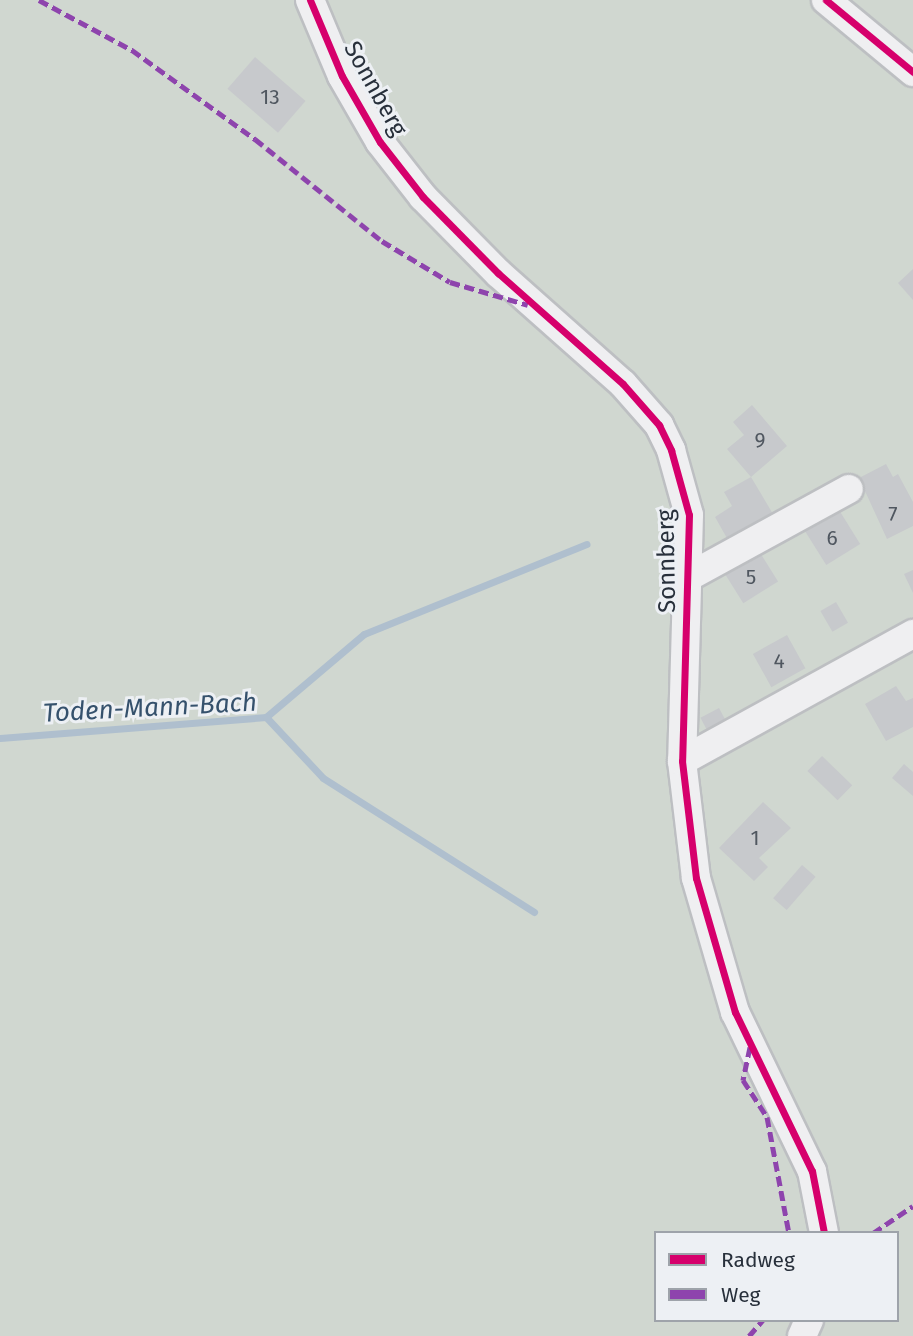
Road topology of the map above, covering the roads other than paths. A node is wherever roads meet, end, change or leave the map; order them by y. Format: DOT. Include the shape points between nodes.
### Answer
graph roads {
  1 [pos="310,0"];
  2 [pos="826,0"];
  3 [pos="913,72"];
  4 [pos="849,489"];
  5 [pos="690,576"];
  6 [pos="913,634"];
  7 [pos="682,761"];
  8 [pos="824,1231"];
  1 -- 5 [label="street, Sonnberg" via="342,76 380,142 423,197 498,272 623,384 659,425 684,489"];
  2 -- 3 [label="street"];
  4 -- 5 [label="street"];
  5 -- 7 [label="street, Sonnberg"];
  6 -- 7 [label="street"];
  7 -- 8 [label="street, Sonnberg" via="696,878 714,949 750,1047 812,1171"];
}
